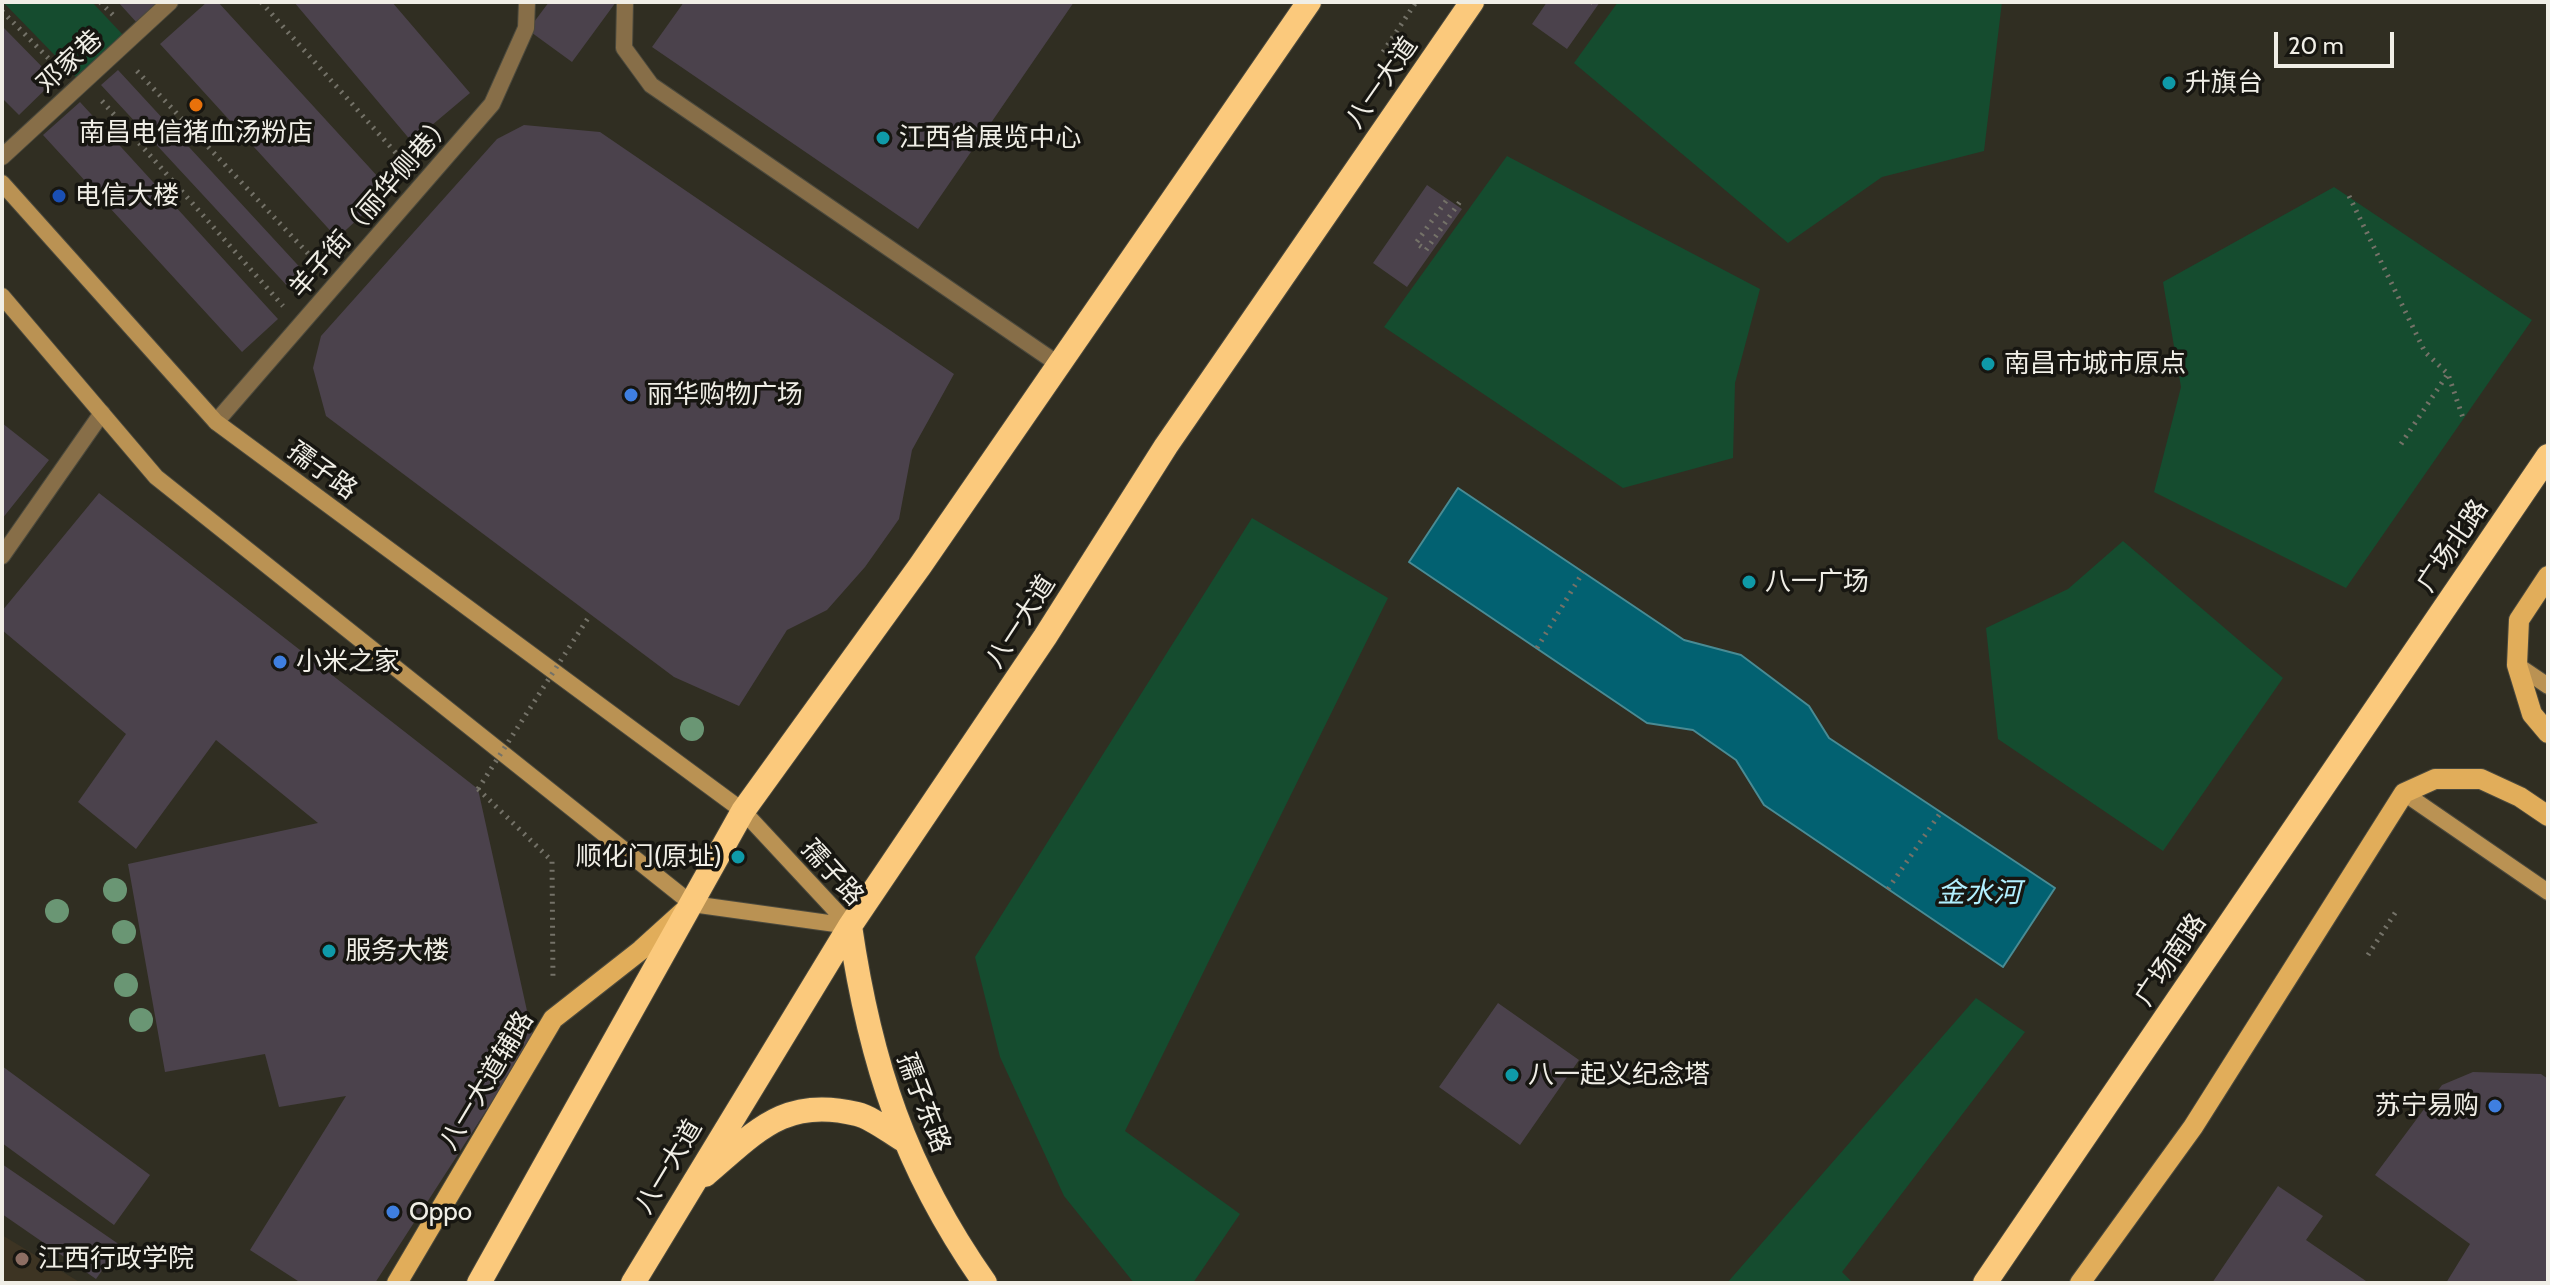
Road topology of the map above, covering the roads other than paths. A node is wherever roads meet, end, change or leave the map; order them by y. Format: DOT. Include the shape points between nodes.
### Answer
graph roads {
  1 [pos="170,2"];
  2 [pos="527,2"];
  3 [pos="625,2"];
  4 [pos="1309,2"];
  5 [pos="1472,2"];
  6 [pos="2,157"];
  7 [pos="2,183"];
  8 [pos="2,296"];
  9 [pos="1058,364"];
  10 [pos="102,413"];
  11 [pos="216,422"];
  12 [pos="2548,456"];
  13 [pos="2,556"];
  14 [pos="2548,576"];
  15 [pos="2517,665"];
  16 [pos="2403,667"];
  17 [pos="2548,686"];
  18 [pos="2548,733"];
  19 [pos="2404,793"];
  20 [pos="743,811"];
  21 [pos="2548,816"];
  22 [pos="2548,892"];
  23 [pos="692,904"];
  24 [pos="850,926"];
  25 [pos="905,1141"];
  26 [pos="691,1186"];
  27 [pos="397,1283"];
  28 [pos="479,1283"];
  29 [pos="633,1283"];
  30 [pos="985,1283"];
  31 [pos="1985,1283"];
  32 [pos="2080,1283"];
  1 -- 6 [label="street, 邓家巷"];
  2 -- 11 [label="street, 羊子街（丽华侧巷）" via="526,28 492,104"];
  3 -- 9 [label="street" via="624,48 651,85"];
  4 -- 9 [label="highway"];
  5 -- 24 [label="highway, 八一大道" via="1166,446"];
  7 -- 11 [label="main road, 孺子路"];
  8 -- 10 [label="main road"];
  9 -- 20 [label="highway"];
  10 -- 13 [label="street"];
  10 -- 23 [label="main road" via="156,477"];
  11 -- 20 [label="main road, 孺子路"];
  12 -- 16 [label="highway, 广场北路"];
  14 -- 15 [label="main road" via="2519,620"];
  15 -- 17 [label="main road"];
  15 -- 18 [label="main road" via="2532,714"];
  16 -- 31 [label="highway, 广场南路"];
  19 -- 21 [label="main road" via="2435,779 2481,779"];
  19 -- 22 [label="main road"];
  19 -- 32 [label="main road" via="2193,1127"];
  20 -- 23 [label="highway"];
  20 -- 24 [label="main road, 孺子路"];
  23 -- 24 [label="main road, 孺子路"];
  23 -- 27 [label="main road, 八一大道辅路" via="553,1019"];
  23 -- 28 [label="highway"];
  24 -- 25 [label="highway, 孺子东路" via="876,1063"];
  24 -- 26 [label="highway, 八一大道"];
  25 -- 26 [label="highway" via="859,1114 805,1109 770,1121"];
  25 -- 30 [label="highway, 孺子东路" via="929,1193"];
  26 -- 29 [label="highway, 八一大道"];
}
